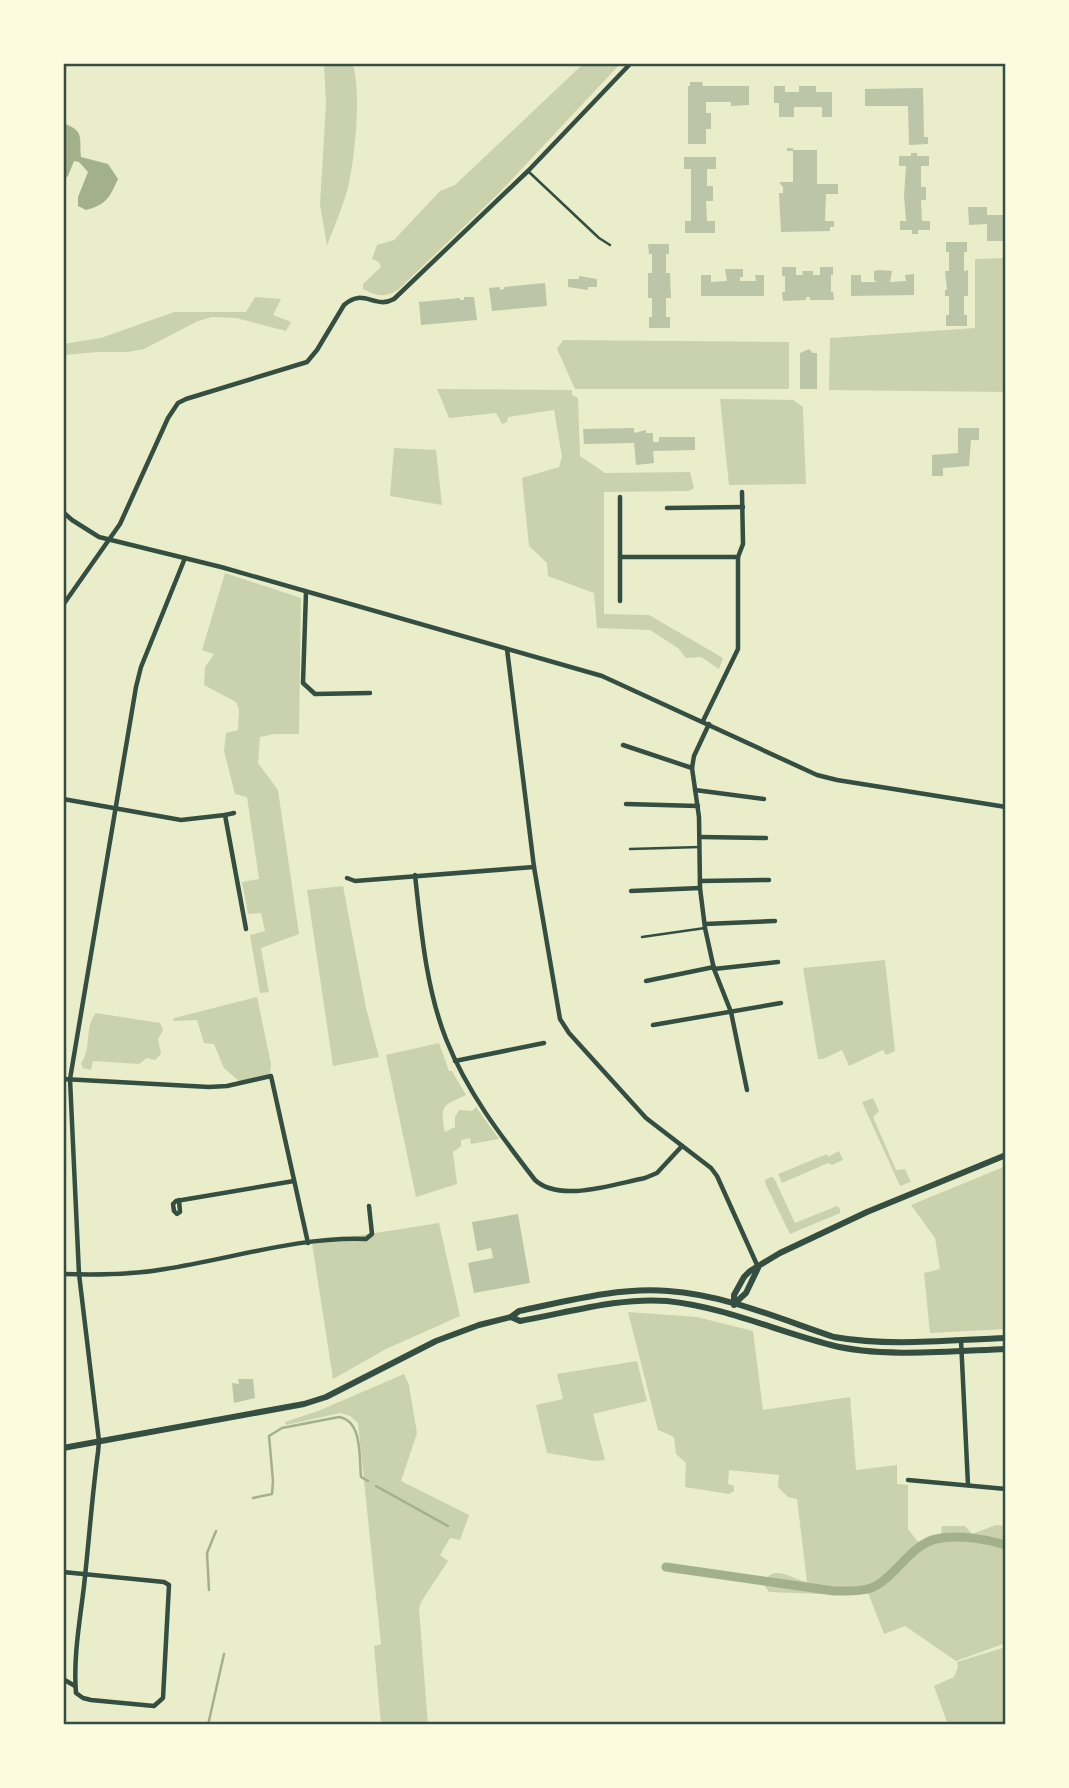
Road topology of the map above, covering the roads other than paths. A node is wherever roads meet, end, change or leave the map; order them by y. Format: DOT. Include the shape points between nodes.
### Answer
graph roads {
  1 [pos="632,63"];
  2 [pos="528,172"];
  3 [pos="610,245"];
  4 [pos="742,492"];
  5 [pos="620,497"];
  6 [pos="743,507"];
  7 [pos="667,508"];
  8 [pos="63,512"];
  9 [pos="68,517"];
  10 [pos="63,522"];
  11 [pos="111,539"];
  12 [pos="620,556"];
  13 [pos="738,557"];
  14 [pos="185,558"];
  15 [pos="306,592"];
  16 [pos="620,601"];
  17 [pos="63,605"];
  18 [pos="507,649"];
  19 [pos="370,693"];
  20 [pos="703,721"];
  21 [pos="709,724"];
  22 [pos="623,745"];
  23 [pos="692,768"];
  24 [pos="695,790"];
  25 [pos="63,799"];
  26 [pos="764,799"];
  27 [pos="626,804"];
  28 [pos="698,806"];
  29 [pos="1006,807"];
  30 [pos="115,809"];
  31 [pos="234,813"];
  32 [pos="225,815"];
  33 [pos="700,837"];
  34 [pos="766,838"];
  35 [pos="700,847"];
  36 [pos="630,849"];
  37 [pos="534,867"];
  38 [pos="415,875"];
  39 [pos="347,878"];
  40 [pos="769,880"];
  41 [pos="700,881"];
  42 [pos="700,888"];
  43 [pos="631,891"];
  44 [pos="775,921"];
  45 [pos="705,926"];
  46 [pos="246,929"];
  47 [pos="642,937"];
  48 [pos="778,962"];
  49 [pos="714,968"];
  50 [pos="646,981"];
  51 [pos="781,1003"];
  52 [pos="731,1012"];
  53 [pos="653,1025"];
  54 [pos="544,1042"];
  55 [pos="455,1060"];
  56 [pos="63,1079"];
  57 [pos="70,1079"];
  58 [pos="747,1090"];
  59 [pos="682,1146"];
  60 [pos="1006,1155"];
  61 [pos="294,1181"];
  62 [pos="179,1200"];
  63 [pos="369,1206"];
  64 [pos="308,1243"];
  65 [pos="758,1268"];
  66 [pos="63,1274"];
  67 [pos="79,1274"];
  68 [pos="735,1303"];
  69 [pos="731,1313"];
  70 [pos="511,1317"];
  71 [pos="1006,1338"];
  72 [pos="961,1340"];
  73 [pos="1006,1349"];
  74 [pos="961,1351"];
  75 [pos="99,1441"];
  76 [pos="63,1448"];
  77 [pos="908,1480"];
  78 [pos="968,1485"];
  79 [pos="1006,1489"];
  80 [pos="63,1573"];
  81 [pos="85,1575"];
  82 [pos="63,1679"];
  83 [pos="75,1686"];
  1 -- 2 [label="street"];
  2 -- 3 [label="lane"];
  2 -- 11 [label="street" via="394,299 381,303 362,297 344,305 307,362 178,403"];
  4 -- 6 [label="street"];
  5 -- 12 [label="street"];
  6 -- 7 [label="street"];
  6 -- 13 [label="street" via="743,544"];
  8 -- 9 [label="street"];
  9 -- 10 [label="street"];
  9 -- 11 [label="street" via="92,534"];
  11 -- 14 [label="street"];
  11 -- 17 [label="street"];
  12 -- 13 [label="street"];
  12 -- 16 [label="street"];
  13 -- 20 [label="street" via="738,649"];
  14 -- 15 [label="street"];
  14 -- 30 [label="street" via="141,667"];
  15 -- 18 [label="street"];
  15 -- 19 [label="street" via="303,682 315,694"];
  18 -- 20 [label="street" via="602,676"];
  18 -- 37 [label="street"];
  20 -- 21 [label="street"];
  21 -- 23 [label="street"];
  21 -- 29 [label="street" via="830,779"];
  22 -- 23 [label="street"];
  23 -- 24 [label="street"];
  24 -- 26 [label="street"];
  24 -- 28 [label="street"];
  25 -- 30 [label="street"];
  27 -- 28 [label="street"];
  28 -- 33 [label="street"];
  30 -- 32 [label="street" via="181,820"];
  30 -- 57 [label="street"];
  31 -- 32 [label="street"];
  32 -- 46 [label="street"];
  33 -- 34 [label="street"];
  33 -- 35 [label="street"];
  35 -- 36 [label="lane"];
  35 -- 41 [label="street"];
  37 -- 38 [label="street"];
  37 -- 59 [label="street" via="560,1019 646,1118"];
  38 -- 39 [label="street"];
  38 -- 55 [label="street" via="429,978"];
  40 -- 41 [label="street"];
  41 -- 42 [label="street"];
  42 -- 43 [label="street"];
  42 -- 45 [label="street"];
  44 -- 45 [label="street"];
  45 -- 47 [label="lane"];
  45 -- 49 [label="street"];
  48 -- 49 [label="street"];
  49 -- 50 [label="street"];
  49 -- 52 [label="street"];
  51 -- 52 [label="street"];
  52 -- 53 [label="street"];
  52 -- 58 [label="street"];
  54 -- 55 [label="street"];
  55 -- 59 [label="street" via="475,1098 541,1186 564,1192 645,1178 657,1173"];
  56 -- 57 [label="street"];
  57 -- 61 [label="street" via="209,1087 271,1076"];
  57 -- 67 [label="street"];
  59 -- 65 [label="street" via="717,1176"];
  60 -- 65 [label="street" via="855,1217"];
  61 -- 62 [label="street"];
  61 -- 64 [label="street"];
  63 -- 64 [label="street" via="369,1238"];
  64 -- 67 [label="street" via="161,1270"];
  65 -- 68 [label="street" via="746,1293"];
  66 -- 67 [label="street"];
  67 -- 75 [label="street"];
  68 -- 69 [label="street"];
  68 -- 70 [label="street" via="666,1291 627,1292 519,1311"];
  68 -- 72 [label="street" via="850,1340"];
  69 -- 70 [label="street" via="665,1301 627,1302 520,1321"];
  69 -- 74 [label="street" via="848,1348"];
  70 -- 75 [label="street" via="436,1341 304,1404"];
  71 -- 72 [label="street"];
  72 -- 74 [label="street"];
  73 -- 74 [label="street"];
  74 -- 78 [label="street"];
  75 -- 76 [label="street"];
  75 -- 81 [label="street"];
  77 -- 78 [label="street"];
  78 -- 79 [label="street"];
  80 -- 81 [label="street"];
  81 -- 83 [label="street"];
  81 -- 83 [label="street" via="169,1585 163,1698 154,1706 91,1700 79,1697"];
  82 -- 83 [label="street"];
}
